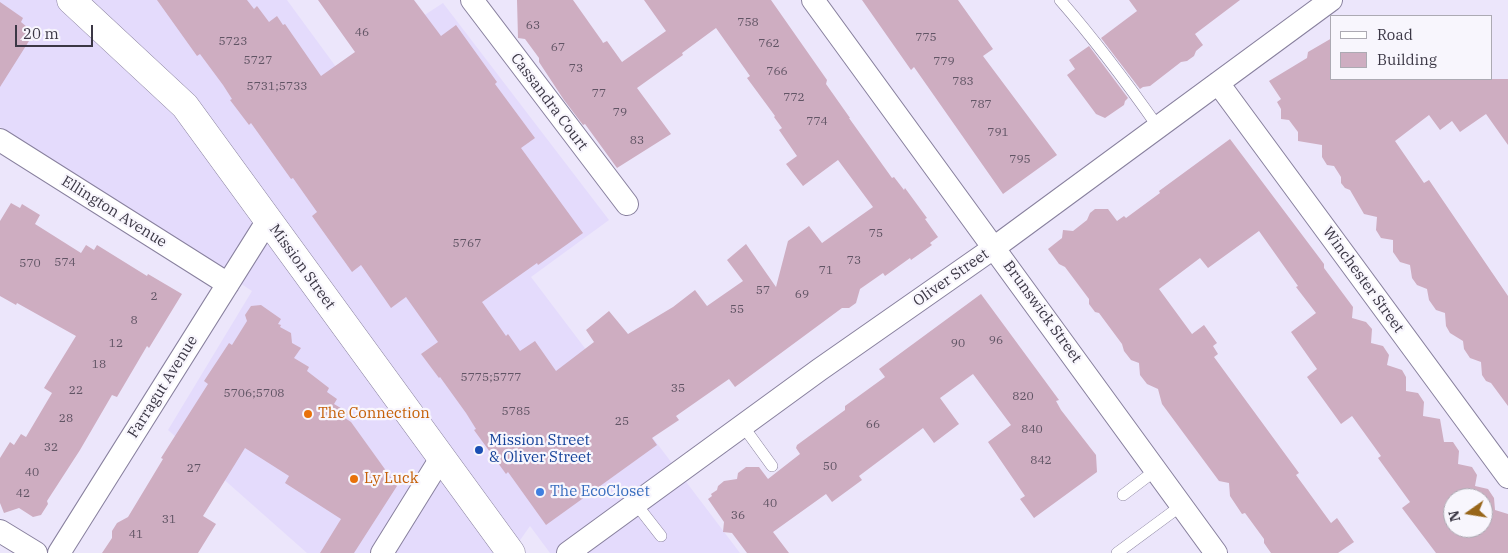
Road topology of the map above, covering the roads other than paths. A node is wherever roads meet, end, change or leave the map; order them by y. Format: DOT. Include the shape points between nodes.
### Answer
graph roads {
  1 [pos="70,0"];
  2 [pos="472,0"];
  3 [pos="813,0"];
  4 [pos="1060,0"];
  5 [pos="1331,0"];
  6 [pos="1218,84"];
  7 [pos="1158,127"];
  8 [pos="0,140"];
  9 [pos="627,204"];
  10 [pos="268,220"];
  11 [pos="995,247"];
  12 [pos="228,284"];
  13 [pos="743,426"];
  14 [pos="441,458"];
  15 [pos="772,466"];
  16 [pos="1156,470"];
  17 [pos="1508,477"];
  18 [pos="1122,495"];
  19 [pos="636,504"];
  20 [pos="1182,506"];
  21 [pos="0,531"];
  22 [pos="661,536"];
  23 [pos="36,553"];
  24 [pos="58,553"];
  25 [pos="382,553"];
  26 [pos="511,553"];
  27 [pos="568,553"];
  28 [pos="1117,553"];
  29 [pos="1216,553"];
  1 -- 10 [label="main road, Mission Street" via="185,106"];
  2 -- 9 [label="street, Cassandra Court"];
  3 -- 11 [label="street, Brunswick Street"];
  4 -- 7 [label="lane"];
  5 -- 6 [label="street, Oliver Street"];
  6 -- 7 [label="street, Oliver Street"];
  6 -- 17 [label="street, Winchester Street"];
  7 -- 11 [label="street, Oliver Street"];
  8 -- 12 [label="street, Ellington Avenue"];
  10 -- 12 [label="street, Farragut Avenue"];
  10 -- 14 [label="main road, Mission Street"];
  11 -- 13 [label="street, Oliver Street"];
  11 -- 16 [label="street, Brunswick Street"];
  12 -- 24 [label="street, Farragut Avenue"];
  13 -- 15 [label="lane"];
  13 -- 19 [label="street, Oliver Street"];
  14 -- 25 [label="street"];
  14 -- 26 [label="main road, Mission Street"];
  16 -- 18 [label="lane"];
  16 -- 20 [label="street, Brunswick Street"];
  19 -- 22 [label="lane"];
  19 -- 27 [label="street, Oliver Street"];
  20 -- 28 [label="lane"];
  20 -- 29 [label="street, Brunswick Street"];
  21 -- 23 [label="street"];
}
